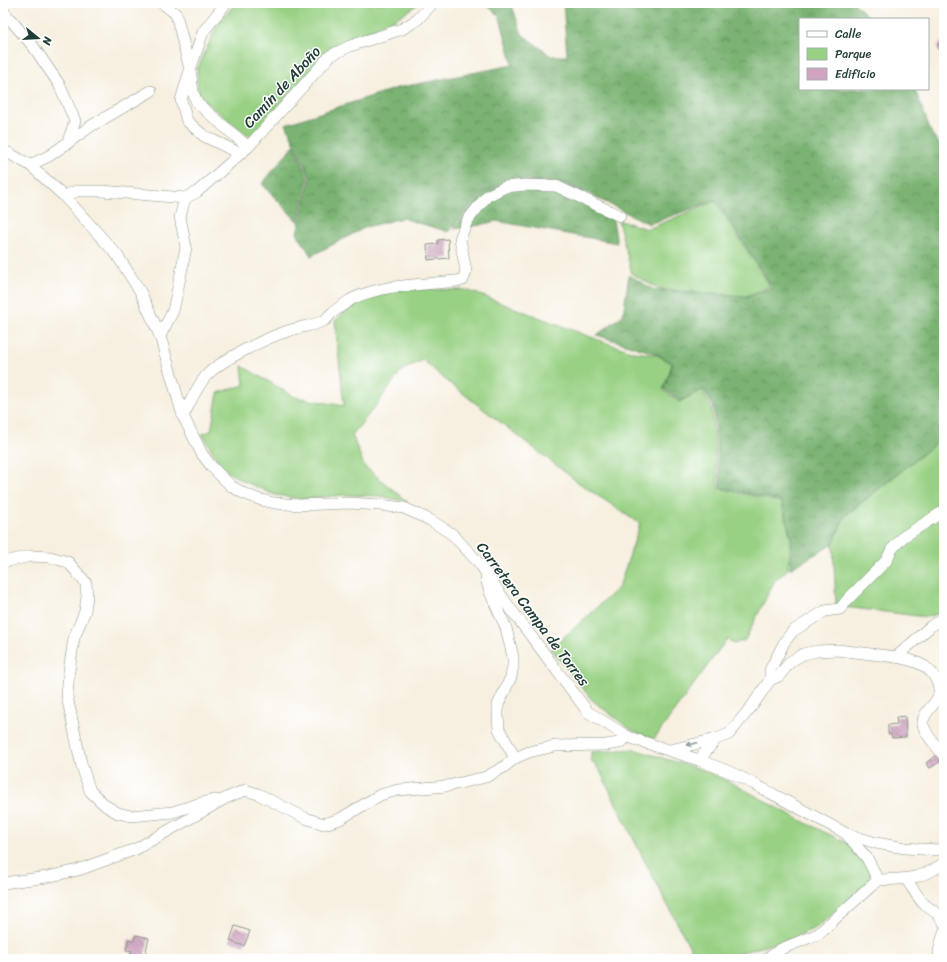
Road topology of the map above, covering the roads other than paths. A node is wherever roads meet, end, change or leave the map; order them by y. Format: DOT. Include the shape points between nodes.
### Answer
graph roads {
  1 [pos="162,3"];
  2 [pos="226,3"];
  3 [pos="432,3"];
  4 [pos="3,11"];
  5 [pos="190,70"];
  6 [pos="151,91"];
  7 [pos="67,144"];
  8 [pos="244,150"];
  9 [pos="6,155"];
  10 [pos="30,165"];
  11 [pos="64,196"];
  12 [pos="185,198"];
  13 [pos="620,216"];
  14 [pos="160,336"];
  15 [pos="183,416"];
  16 [pos="944,511"];
  17 [pos="3,562"];
  18 [pos="484,570"];
  19 [pos="944,618"];
  20 [pos="896,657"];
  21 [pos="770,680"];
  22 [pos="628,737"];
  23 [pos="716,739"];
  24 [pos="669,750"];
  25 [pos="944,756"];
  26 [pos="515,758"];
  27 [pos="699,760"];
  28 [pos="226,798"];
  29 [pos="847,834"];
  30 [pos="944,848"];
  31 [pos="944,863"];
  32 [pos="906,879"];
  33 [pos="878,880"];
  34 [pos="3,883"];
  35 [pos="944,923"];
  36 [pos="944,932"];
  37 [pos="768,959"];
  38 [pos="940,959"];
  1 -- 5 [label="street" via="176,14"];
  2 -- 5 [label="street" via="203,32"];
  3 -- 8 [label="street, Camín de Aboño" via="417,20 402,30 350,46 330,56"];
  4 -- 7 [label="street" via="33,46 59,84 75,121"];
  5 -- 8 [label="street" via="197,103"];
  5 -- 8 [label="street" via="182,100 187,121 204,136"];
  6 -- 7 [label="street" via="91,126"];
  7 -- 10 [label="street"];
  8 -- 12 [label="street, Camín de Aboño" via="197,192"];
  9 -- 10 [label="street, Carretera Campa de Torres"];
  10 -- 11 [label="street, Carretera Campa de Torres"];
  11 -- 12 [label="street" via="77,191 102,191"];
  11 -- 14 [label="street, Carretera Campa de Torres" via="117,255 140,292"];
  12 -- 14 [label="street" via="180,217 186,247 173,311"];
  13 -- 15 [label="street" via="556,186 505,187 487,196 467,221 460,239 466,271 462,280 379,289 351,300 324,321 287,331 239,353 207,375"];
  14 -- 15 [label="street, Carretera Campa de Torres"];
  15 -- 18 [label="street, Carretera Campa de Torres" via="202,454 212,467 231,486 243,493 274,503 380,504 404,508 452,534"];
  16 -- 21 [label="street" via="903,537 892,549 886,561 840,609 825,611 793,631 770,670"];
  17 -- 28 [label="street" via="32,556 50,557 68,562 86,583 88,597 74,638 67,696 81,763 90,791 106,806 118,813 131,816 173,812"];
  18 -- 22 [label="street, Carretera Campa de Torres" via="588,712"];
  18 -- 26 [label="street" via="490,592 506,628 513,657 514,666 498,705 498,717 499,729"];
  19 -- 20 [label="street"];
  20 -- 21 [label="street" via="838,650 817,651 796,658 779,676"];
  20 -- 25 [label="street" via="921,664 929,670 939,685 938,699 922,723 924,730"];
  21 -- 23 [label="street" via="728,734"];
  22 -- 24 [label="street, Carretera Campa de Torres"];
  22 -- 26 [label="street" via="619,743 606,745 555,746"];
  23 -- 24 [label="street, one-way"];
  23 -- 27 [label="street"];
  24 -- 27 [label="street, Carretera Campa de Torres"];
  26 -- 28 [label="street" via="486,777 447,786 380,794 340,818 324,824 245,790"];
  27 -- 29 [label="street, Carretera Campa de Torres" via="730,772"];
  28 -- 34 [label="street" via="136,849 78,870"];
  29 -- 30 [label="street, Carretera Campa de Torres" via="905,848"];
  29 -- 33 [label="street" via="867,858"];
  31 -- 32 [label="street" via="928,873"];
  32 -- 33 [label="street"];
  32 -- 35 [label="street" via="923,903 937,913"];
  33 -- 37 [label="street" via="818,934 781,949"];
  36 -- 38 [label="street" via="939,952"];
}
